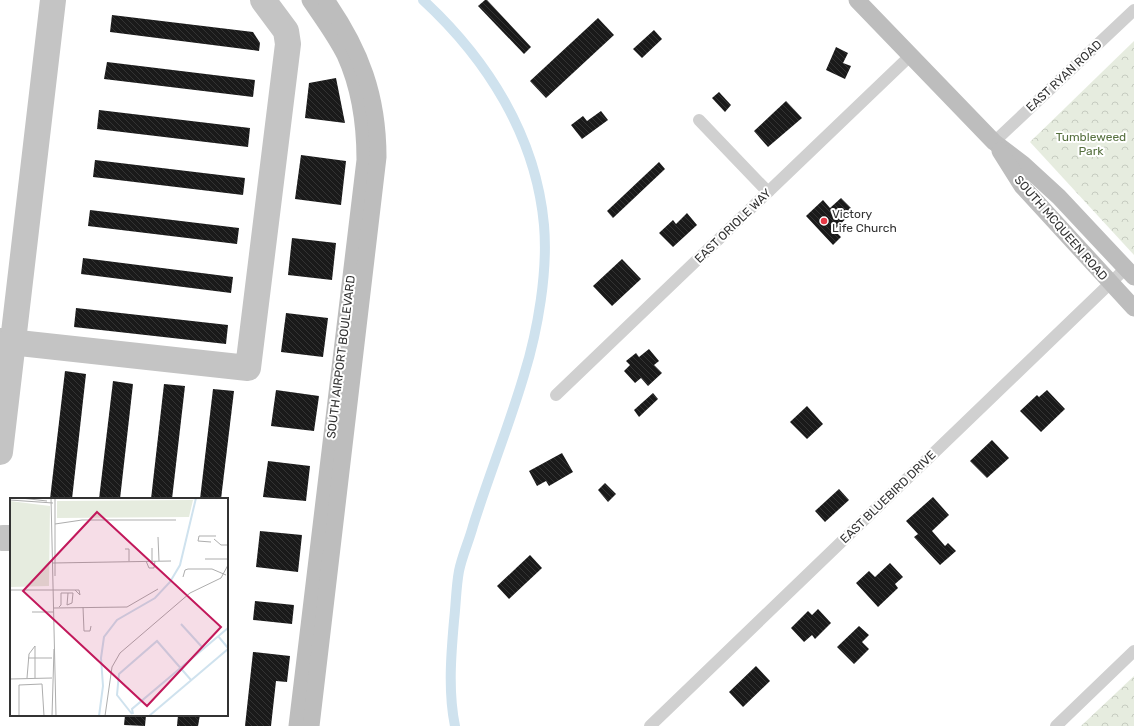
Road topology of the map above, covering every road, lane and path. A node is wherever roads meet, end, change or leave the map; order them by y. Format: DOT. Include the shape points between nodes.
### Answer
graph roads {
  1 [pos="310,0"];
  2 [pos="326,0"];
  3 [pos="857,0"];
  4 [pos="1134,10"];
  5 [pos="910,56"];
  6 [pos="699,120"];
  7 [pos="994,142"];
  8 [pos="768,192"];
  9 [pos="1130,273"];
  10 [pos="1110,284"];
  11 [pos="1134,308"];
  12 [pos="556,396"];
  13 [pos="314,646"];
  14 [pos="1134,651"];
  15 [pos="297,726"];
  16 [pos="311,726"];
  17 [pos="650,726"];
  18 [pos="1056,726"];
  1 -- 13 [label="street, SOUTH AIRPORT BOULEVARD" via="336,40 352,72 359,96 365,138 365,160"];
  2 -- 13 [label="street, SOUTH AIRPORT BOULEVARD" via="349,33 367,75 377,118 378,137 376,177"];
  3 -- 5 [label="street, SOUTH MCQUEEN ROAD"];
  4 -- 7 [label="street, EAST RYAN ROAD"];
  5 -- 7 [label="street, SOUTH MCQUEEN ROAD"];
  5 -- 8 [label="street, EAST ORIOLE WAY"];
  6 -- 8 [label="street"];
  7 -- 9 [label="street, SOUTH MCQUEEN ROAD" via="1060,197"];
  7 -- 10 [label="street, SOUTH MCQUEEN ROAD" via="1022,186"];
  8 -- 12 [label="street, EAST ORIOLE WAY"];
  9 -- 10 [label="street, EAST BLUEBIRD DRIVE"];
  10 -- 11 [label="street, SOUTH MCQUEEN ROAD"];
  10 -- 17 [label="street, EAST BLUEBIRD DRIVE"];
  13 -- 15 [label="street, SOUTH AIRPORT BOULEVARD"];
  13 -- 16 [label="street, SOUTH AIRPORT BOULEVARD"];
  14 -- 18 [label="street"];
}
